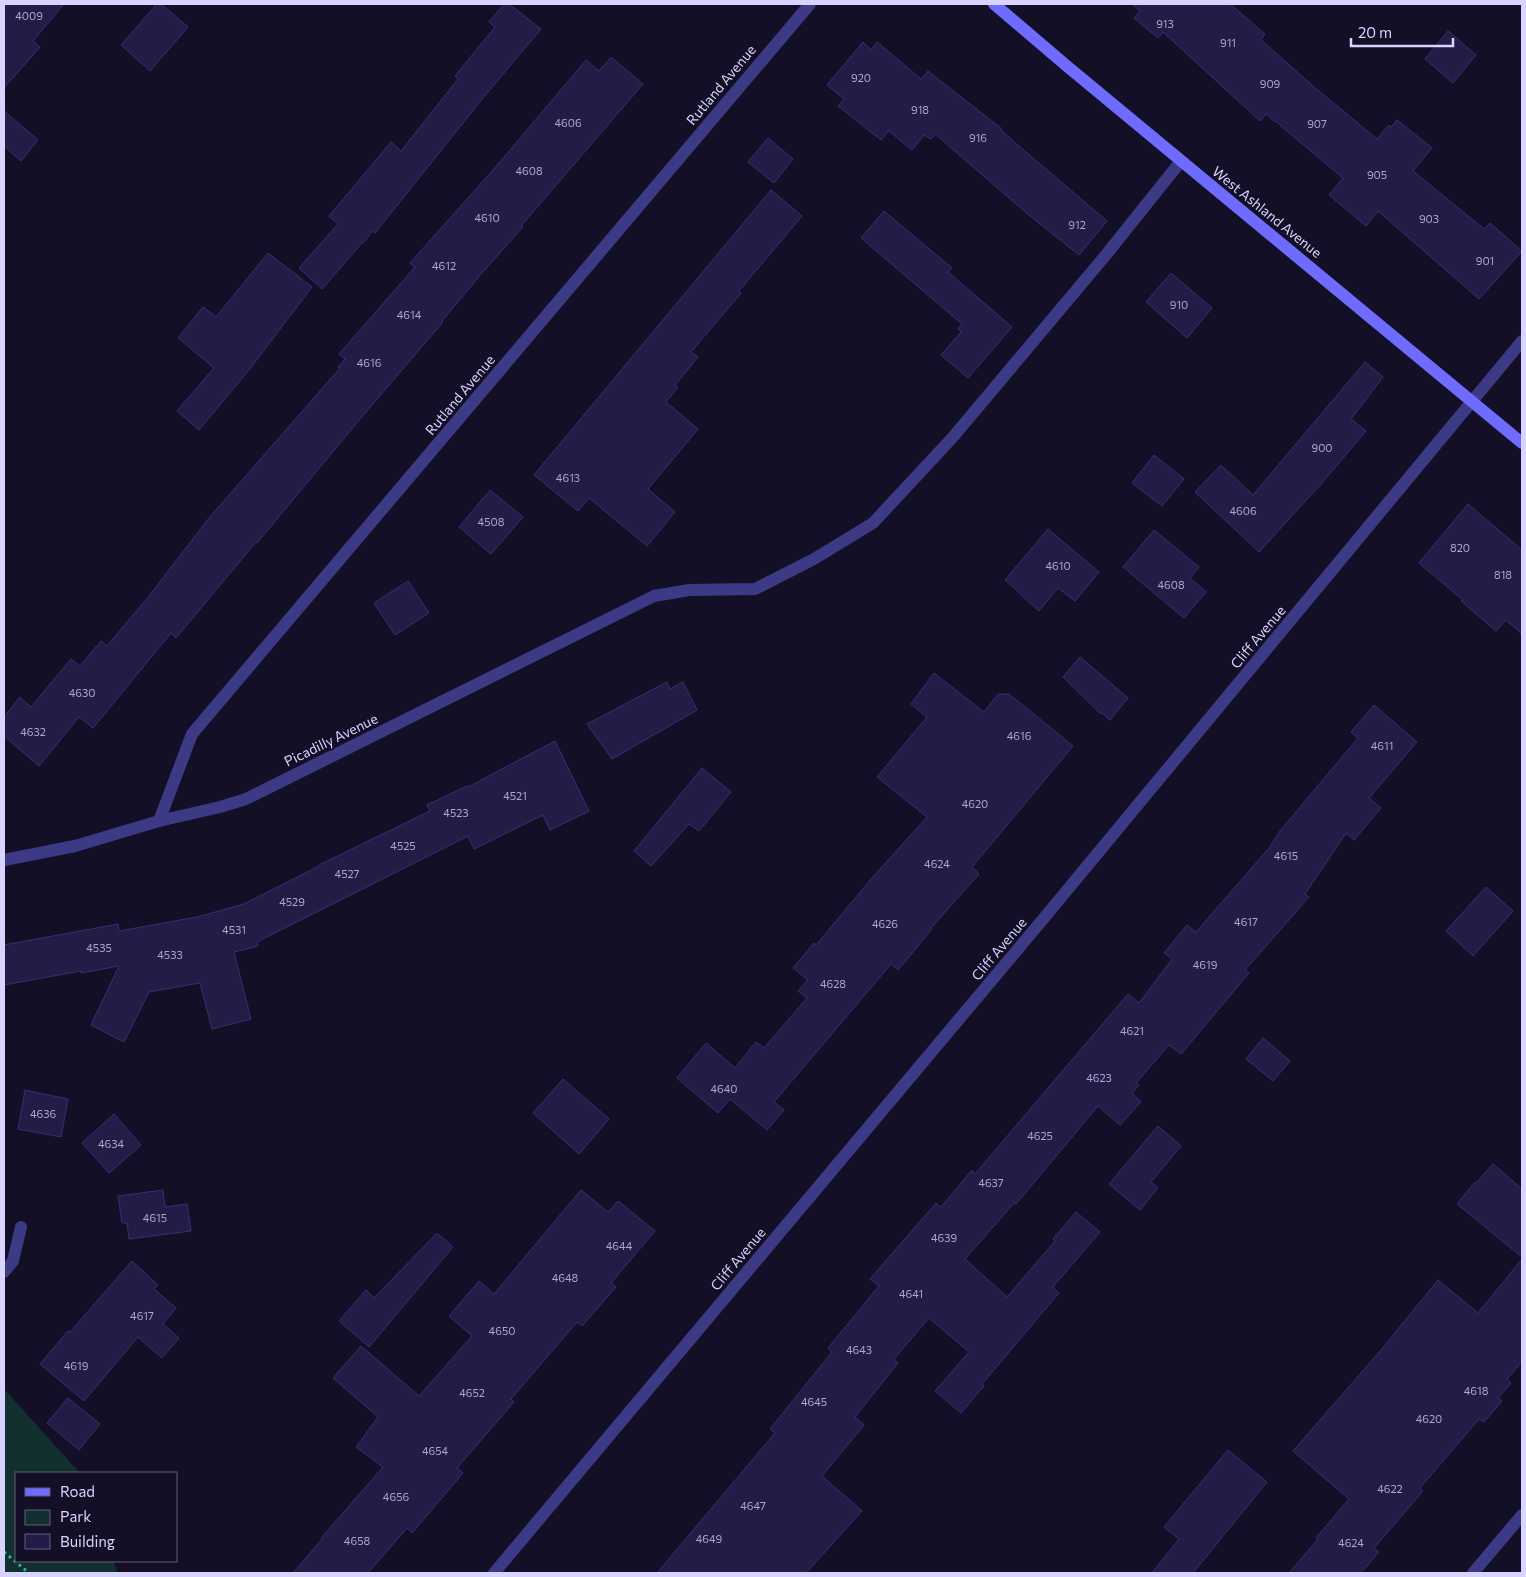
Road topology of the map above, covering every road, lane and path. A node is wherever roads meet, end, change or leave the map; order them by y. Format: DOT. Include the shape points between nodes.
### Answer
graph roads {
  1 [pos="810,4"];
  2 [pos="994,4"];
  3 [pos="1181,161"];
  4 [pos="1522,340"];
  5 [pos="1472,401"];
  6 [pos="1522,443"];
  7 [pos="159,821"];
  8 [pos="4,860"];
  9 [pos="21,1227"];
  10 [pos="4,1272"];
  11 [pos="1522,1515"];
  12 [pos="4,1552"];
  13 [pos="15,1561"];
  14 [pos="16,1562"];
  15 [pos="29,1573"];
  16 [pos="494,1573"];
  17 [pos="1473,1573"];
  1 -- 7 [label="street, Rutland Avenue" via="192,734"];
  2 -- 3 [label="street, West Ashland Avenue"];
  3 -- 5 [label="street, West Ashland Avenue"];
  3 -- 7 [label="street, Picadilly Avenue" via="953,437 873,523 814,559 755,589 689,590 654,596 246,799"];
  4 -- 5 [label="street, Cliff Avenue"];
  5 -- 6 [label="street, West Ashland Avenue"];
  5 -- 16 [label="street, Cliff Avenue" via="1044,918"];
  7 -- 8 [label="street, Picadilly Avenue" via="75,846"];
  9 -- 10 [label="street" via="13,1260"];
  11 -- 17 [label="street"];
  12 -- 13 [label="path"];
  14 -- 15 [label="path"];
}
